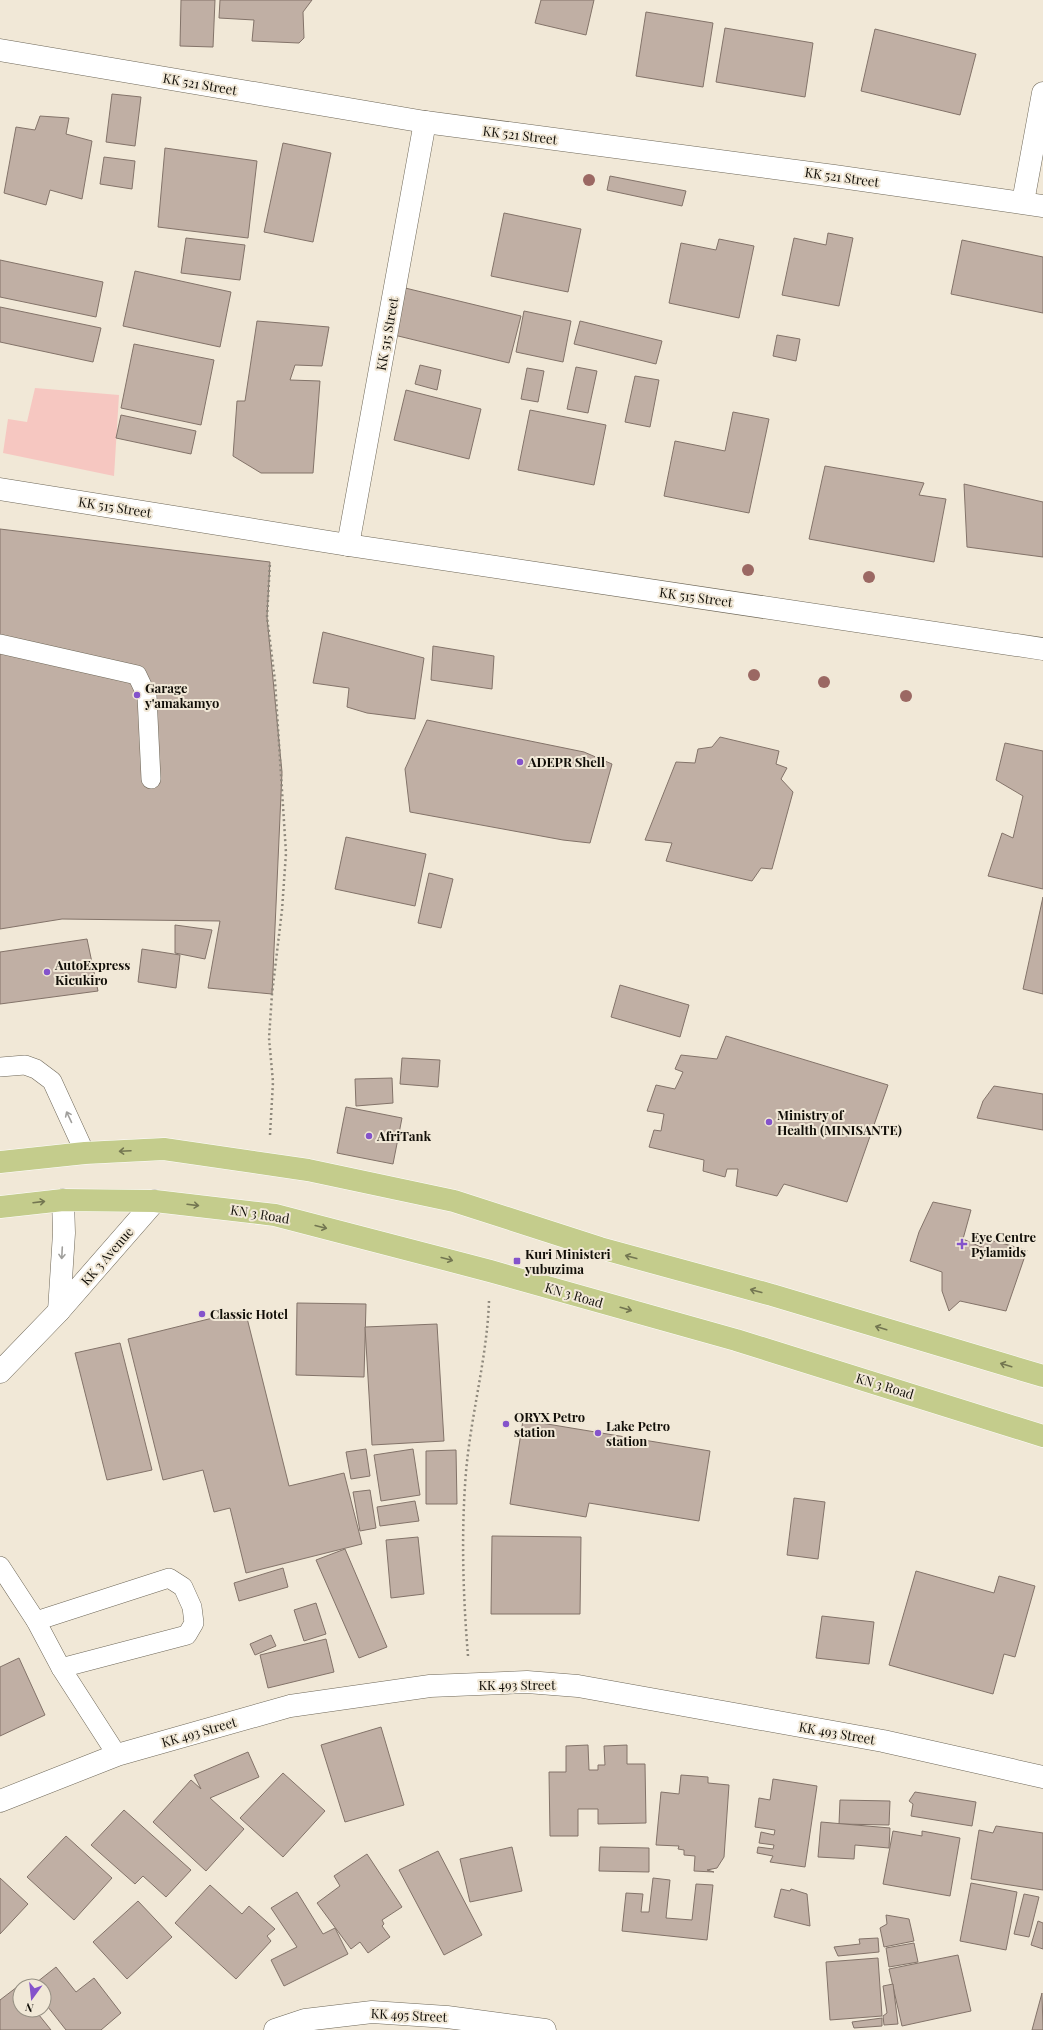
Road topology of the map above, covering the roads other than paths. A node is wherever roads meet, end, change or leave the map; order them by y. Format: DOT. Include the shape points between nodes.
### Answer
graph roads {
  1 [pos="0,50"];
  2 [pos="1043,93"];
  3 [pos="425,122"];
  4 [pos="1033,204"];
  5 [pos="0,489"];
  6 [pos="348,545"];
  7 [pos="0,644"];
  8 [pos="1043,649"];
  9 [pos="151,779"];
  10 [pos="0,1068"];
  11 [pos="85,1153"];
  12 [pos="0,1162"];
  13 [pos="63,1200"];
  14 [pos="155,1201"];
  15 [pos="0,1207"];
  16 [pos="59,1311"];
  17 [pos="0,1372"];
  18 [pos="1043,1376"];
  19 [pos="1043,1436"];
  20 [pos="0,1566"];
  21 [pos="36,1621"];
  22 [pos="61,1668"];
  23 [pos="117,1755"];
  24 [pos="1043,1777"];
  25 [pos="0,1801"];
  26 [pos="275,2030"];
  27 [pos="545,2030"];
  1 -- 3 [label="street, KK 521 Street"];
  2 -- 4 [label="street"];
  3 -- 4 [label="street, KK 521 Street"];
  3 -- 6 [label="street, KK 515 Street"];
  5 -- 6 [label="street, KK 515 Street"];
  6 -- 8 [label="street, KK 515 Street"];
  7 -- 9 [label="lane" via="137,675 147,696"];
  11 -- 10 [label="lane, one-way" via="52,1081 36,1069 25,1065"];
  11 -- 12 [label="highway"];
  18 -- 11 [label="highway, one-way" via="772,1295 600,1248 454,1201 308,1170 164,1149"];
  13 -- 14 [label="highway, KN 3 Road"];
  15 -- 13 [label="highway, KN 3 Road, one-way"];
  13 -- 16 [label="street, KK 3 Avenue, one-way" via="64,1233"];
  14 -- 16 [label="street, KK 3 Avenue"];
  14 -- 19 [label="highway, KN 3 Road, one-way" via="275,1215 490,1270 736,1340"];
  16 -- 17 [label="street, KK 3 Avenue"];
  20 -- 21 [label="lane"];
  21 -- 22 [label="lane"];
  21 -- 22 [label="lane" via="169,1578 183,1587 192,1607 194,1623 187,1635"];
  22 -- 23 [label="lane"];
  23 -- 24 [label="street, KK 493 Street" via="290,1706 430,1686 527,1682 578,1686 884,1741"];
  23 -- 25 [label="street, KK 493 Street"];
  26 -- 27 [label="street, KK 495 Street" via="305,2020 372,2012 447,2017"];
}
